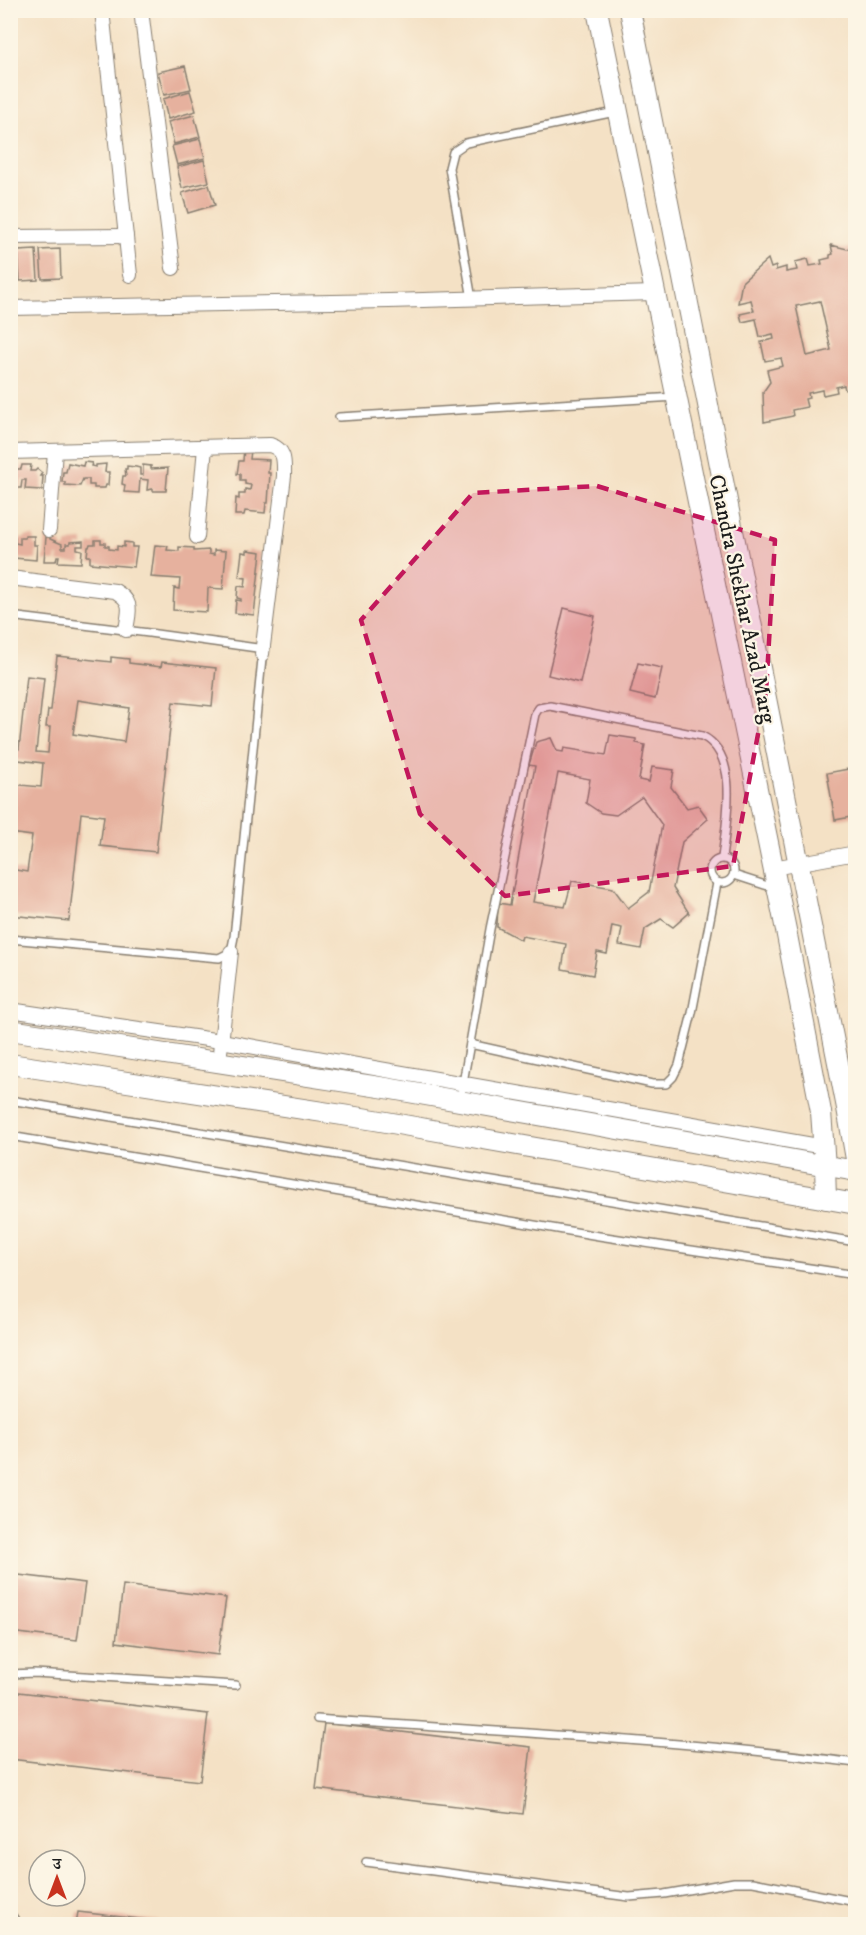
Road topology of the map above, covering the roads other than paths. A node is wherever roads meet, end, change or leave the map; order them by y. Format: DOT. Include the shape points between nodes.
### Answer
graph roads {
  1 [pos="102,10"];
  2 [pos="141,10"];
  3 [pos="597,10"];
  4 [pos="630,10"];
  5 [pos="617,111"];
  6 [pos="126,236"];
  7 [pos="10,237"];
  8 [pos="173,268"];
  9 [pos="130,275"];
  10 [pos="654,293"];
  11 [pos="472,299"];
  12 [pos="10,308"];
  13 [pos="676,397"];
  14 [pos="339,417"];
  15 [pos="205,447"];
  16 [pos="55,451"];
  17 [pos="10,452"];
  18 [pos="49,530"];
  19 [pos="197,537"];
  20 [pos="10,578"];
  21 [pos="10,616"];
  22 [pos="126,630"];
  23 [pos="262,654"];
  24 [pos="855,853"];
  25 [pos="722,858"];
  26 [pos="799,863"];
  27 [pos="773,868"];
  28 [pos="734,875"];
  29 [pos="717,883"];
  30 [pos="777,888"];
  31 [pos="10,939"];
  32 [pos="231,952"];
  33 [pos="10,1010"];
  34 [pos="10,1030"];
  35 [pos="221,1041"];
  36 [pos="470,1044"];
  37 [pos="219,1062"];
  38 [pos="10,1064"];
  39 [pos="461,1093"];
  40 [pos="10,1100"];
  41 [pos="10,1136"];
  42 [pos="824,1157"];
  43 [pos="855,1159"];
  44 [pos="855,1172"];
  45 [pos="825,1199"];
  46 [pos="855,1204"];
  47 [pos="855,1242"];
  48 [pos="855,1275"];
  49 [pos="10,1674"];
  50 [pos="236,1685"];
  51 [pos="317,1719"];
  52 [pos="855,1763"];
  53 [pos="366,1862"];
  54 [pos="855,1902"];
  55 [pos="10,1913"];
  56 [pos="18,1924"];
  1 -- 6 [label="street"];
  2 -- 8 [label="street"];
  3 -- 5 [label="street, Chandra Shekhar Azad Marg"];
  4 -- 26 [label="street, Chandra Shekhar Azad Marg"];
  5 -- 10 [label="street, Chandra Shekhar Azad Marg"];
  5 -- 11 [label="lane" via="466,142 453,152 449,168"];
  6 -- 7 [label="street"];
  6 -- 9 [label="street"];
  10 -- 11 [label="street"];
  10 -- 13 [label="street, Chandra Shekhar Azad Marg"];
  11 -- 12 [label="street"];
  13 -- 14 [label="lane"];
  13 -- 27 [label="street, Chandra Shekhar Azad Marg"];
  15 -- 16 [label="street"];
  15 -- 19 [label="street"];
  15 -- 23 [label="street" via="270,445 277,447 284,458"];
  16 -- 17 [label="street"];
  16 -- 18 [label="street"];
  20 -- 22 [label="street" via="115,591 129,604"];
  21 -- 22 [label="lane"];
  22 -- 23 [label="lane" via="257,648"];
  23 -- 32 [label="lane"];
  24 -- 26 [label="street"];
  25 -- 28 [label="lane" via="732,864"];
  25 -- 29 [label="lane" via="709,869"];
  25 -- 36 [label="lane" via="729,789 712,741 569,709 539,708 490,929"];
  26 -- 27 [label="street"];
  26 -- 43 [label="street, Chandra Shekhar Azad Marg"];
  27 -- 30 [label="street, Chandra Shekhar Azad Marg"];
  28 -- 29 [label="lane" via="725,883"];
  28 -- 30 [label="lane"];
  29 -- 36 [label="lane" via="679,1065 666,1084"];
  30 -- 42 [label="street, Chandra Shekhar Azad Marg" via="821,1112"];
  31 -- 32 [label="lane" via="219,958"];
  32 -- 35 [label="street"];
  33 -- 35 [label="street"];
  34 -- 37 [label="street"];
  35 -- 37 [label="street"];
  35 -- 39 [label="street"];
  36 -- 39 [label="lane"];
  37 -- 39 [label="street"];
  38 -- 45 [label="street" via="375,1120"];
  39 -- 42 [label="street"];
  40 -- 47 [label="lane"];
  41 -- 48 [label="lane" via="599,1236"];
  42 -- 44 [label="street"];
  42 -- 45 [label="street, Chandra Shekhar Azad Marg"];
  45 -- 46 [label="street"];
  49 -- 50 [label="lane"];
  51 -- 52 [label="lane" via="640,1742"];
  53 -- 54 [label="lane" via="629,1897 753,1882"];
  55 -- 56 [label="lane"];
}
